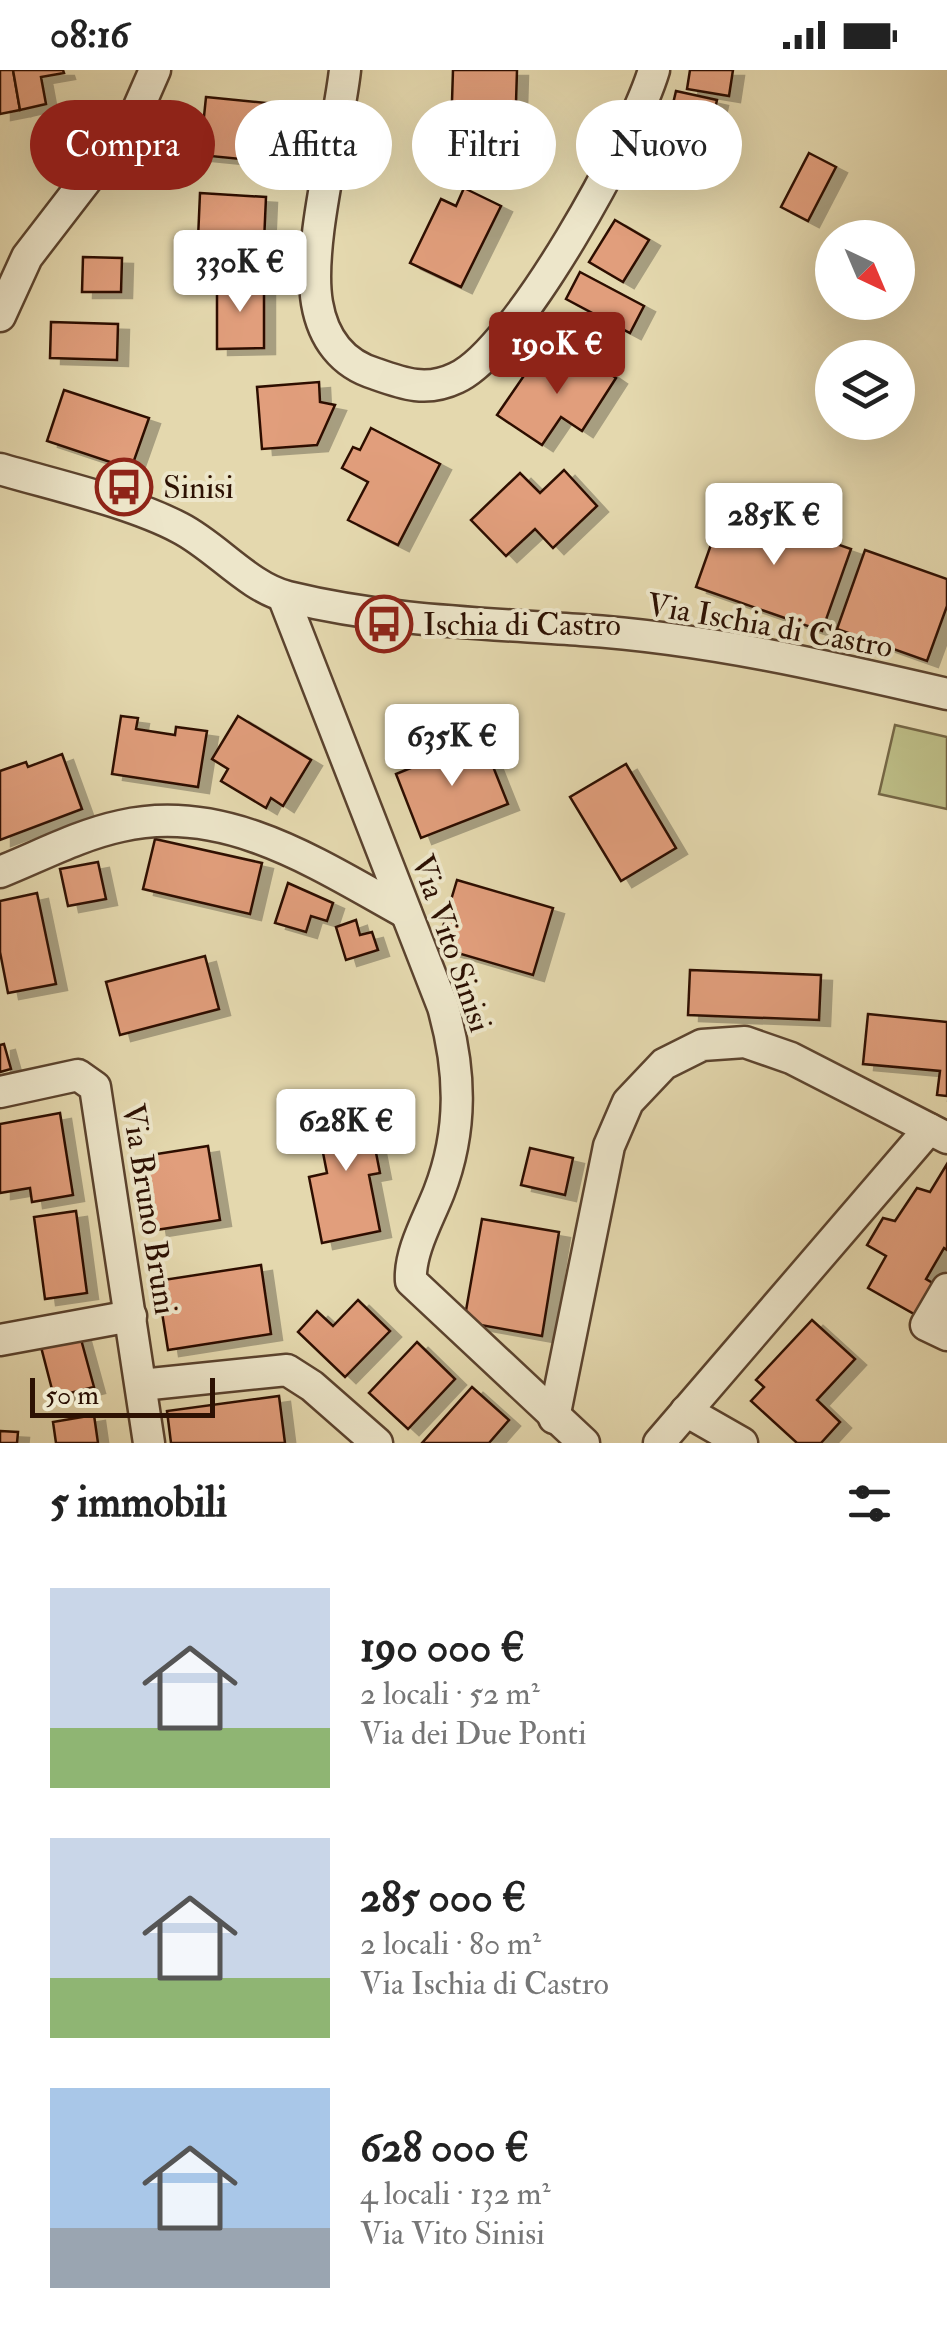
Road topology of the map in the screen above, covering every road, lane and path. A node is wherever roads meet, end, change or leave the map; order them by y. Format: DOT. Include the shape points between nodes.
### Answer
graph roads {
  1 [pos="155,70"];
  2 [pos="345,70"];
  3 [pos="654,70"];
  4 [pos="0,316"];
  5 [pos="0,469"];
  6 [pos="283,596"];
  7 [pos="947,694"];
  8 [pos="0,872"];
  9 [pos="406,913"];
  10 [pos="0,1092"];
  11 [pos="938,1133"];
  12 [pos="947,1289"];
  13 [pos="131,1316"];
  14 [pos="947,1335"];
  15 [pos="0,1340"];
  16 [pos="141,1385"];
  17 [pos="686,1411"];
  18 [pos="554,1418"];
  19 [pos="149,1443"];
  20 [pos="377,1443"];
  21 [pos="584,1443"];
  22 [pos="659,1443"];
  23 [pos="742,1443"];
  1 -- 4 [label="street" via="134,118 28,257"];
  2 -- 3 [label="street" via="316,264 320,318 351,365 424,387 478,366 514,328 632,130"];
  5 -- 6 [label="street" via="177,526"];
  6 -- 7 [label="street, Via Ischia di Castro" via="418,622 582,630 735,649"];
  6 -- 9 [label="street, Via Vito Sinisi"];
  8 -- 9 [label="street" via="104,830 184,820 234,829 302,855"];
  9 -- 18 [label="street, Via Vito Sinisi" via="449,1028 458,1114 448,1171 411,1281"];
  10 -- 13 [label="street, Via Bruno Bruni" via="73,1075 93,1083"];
  11 -- 17 [label="street"];
  11 -- 18 [label="street" via="791,1058 745,1042 702,1045 664,1064 628,1102 609,1146"];
  12 -- 14 [label="street" via="926,1325"];
  13 -- 15 [label="street"];
  13 -- 16 [label="street, Via Bruno Bruni"];
  16 -- 19 [label="street, Via Bruno Bruni"];
  16 -- 20 [label="street" via="286,1370"];
  17 -- 22 [label="street"];
  17 -- 23 [label="street"];
  18 -- 21 [label="street, Via Vito Sinisi"];
}
